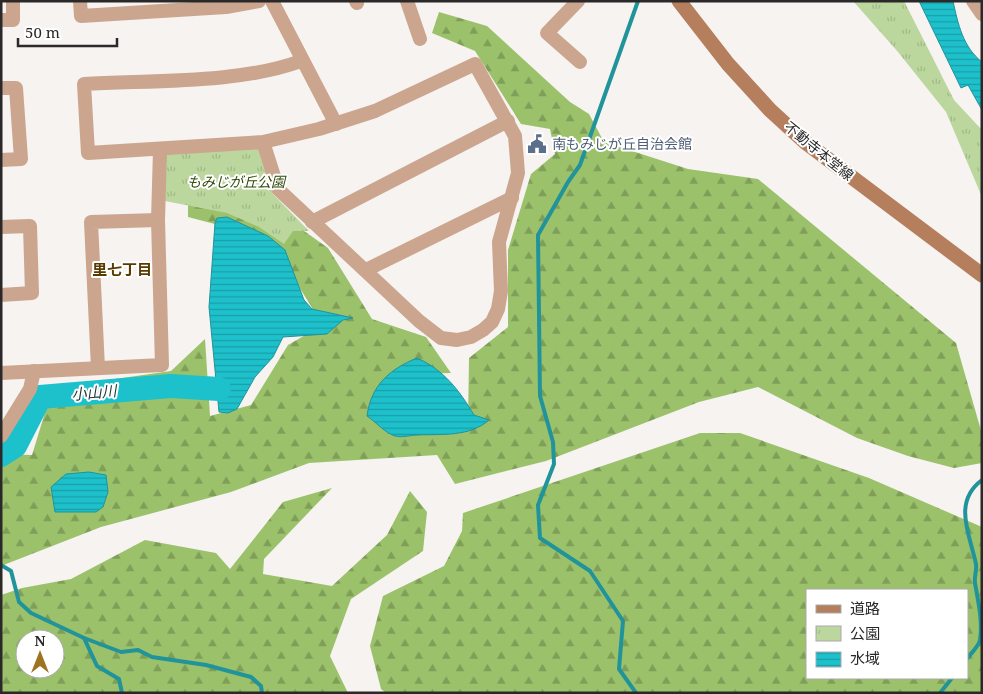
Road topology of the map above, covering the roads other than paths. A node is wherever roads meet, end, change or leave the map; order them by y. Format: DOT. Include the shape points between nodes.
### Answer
graph roads {
  1 [pos="13,1"];
  2 [pos="80,1"];
  3 [pos="259,1"];
  4 [pos="272,1"];
  5 [pos="407,1"];
  6 [pos="578,1"];
  7 [pos="680,1"];
  8 [pos="973,1"];
  9 [pos="137,7"];
  10 [pos="982,14"];
  11 [pos="1,20"];
  12 [pos="420,39"];
  13 [pos="301,61"];
  14 [pos="580,62"];
  15 [pos="1,88"];
  16 [pos="508,121"];
  17 [pos="336,124"];
  18 [pos="262,142"];
  19 [pos="160,150"];
  20 [pos="1,160"];
  21 [pos="512,198"];
  22 [pos="158,220"];
  23 [pos="312,222"];
  24 [pos="1,227"];
  25 [pos="366,270"];
  26 [pos="982,275"];
  27 [pos="1,295"];
  28 [pos="98,368"];
  29 [pos="34,371"];
  30 [pos="1,373"];
  31 [pos="1,436"];
  1 -- 11 [label="street" via="13,20"];
  2 -- 9 [label="street" via="81,16"];
  3 -- 9 [label="street" via="226,7"];
  4 -- 13 [label="street"];
  5 -- 12 [label="street"];
  6 -- 14 [label="street" via="547,33"];
  7 -- 26 [label="main road, 不動寺本堂線" via="728,64 770,110 799,136"];
  8 -- 10 [label="street"];
  13 -- 17 [label="street"];
  13 -- 19 [label="street" via="242,75 84,84 88,153"];
  15 -- 20 [label="street" via="16,88 21,159"];
  16 -- 17 [label="street" via="475,64 374,111"];
  16 -- 21 [label="street" via="515,136 518,174"];
  16 -- 23 [label="street"];
  17 -- 18 [label="street"];
  18 -- 19 [label="street"];
  18 -- 23 [label="street" via="278,189"];
  19 -- 22 [label="street"];
  21 -- 25 [label="street"];
  21 -- 25 [label="street" via="499,242 501,291 498,310 492,322 471,338 441,338"];
  22 -- 28 [label="street" via="162,366"];
  22 -- 28 [label="street" via="91,222"];
  23 -- 25 [label="street"];
  24 -- 27 [label="street" via="30,226 32,293"];
  28 -- 29 [label="street"];
  29 -- 30 [label="street"];
  29 -- 31 [label="street" via="30,389"];
}
